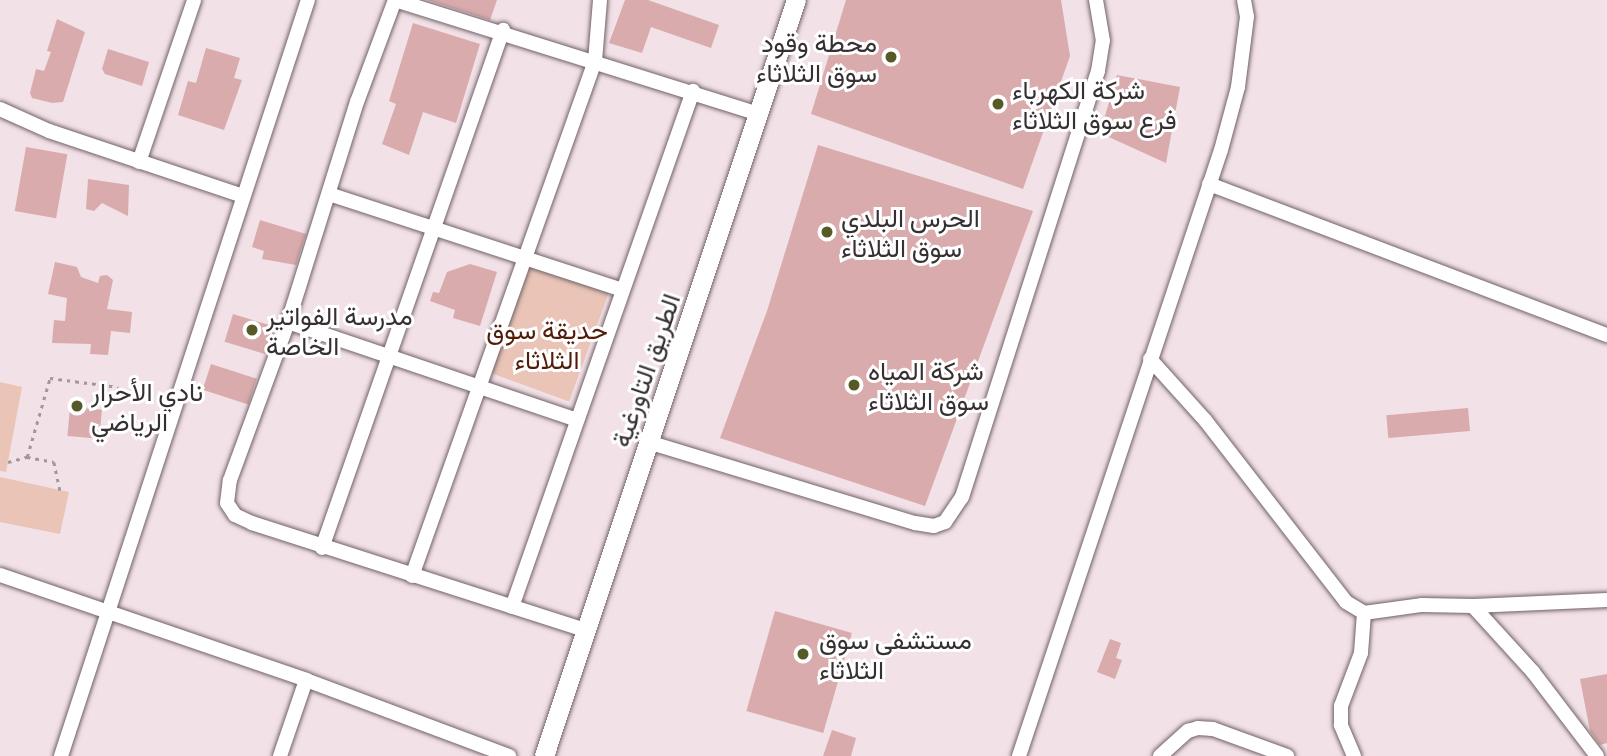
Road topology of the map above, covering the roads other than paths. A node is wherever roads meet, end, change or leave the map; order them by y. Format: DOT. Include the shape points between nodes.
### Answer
graph roads {
  1 [pos="194,0"];
  2 [pos="308,0"];
  3 [pos="600,0"];
  4 [pos="796,0"];
  5 [pos="1096,0"];
  6 [pos="1244,0"];
  7 [pos="503,30"];
  8 [pos="595,61"];
  9 [pos="692,91"];
  10 [pos="0,109"];
  11 [pos="758,114"];
  12 [pos="139,162"];
  13 [pos="1209,184"];
  14 [pos="329,194"];
  15 [pos="243,196"];
  16 [pos="434,228"];
  17 [pos="524,260"];
  18 [pos="622,290"];
  19 [pos="288,322"];
  20 [pos="1607,335"];
  21 [pos="388,356"];
  22 [pos="1150,359"];
  23 [pos="481,388"];
  24 [pos="577,420"];
  25 [pos="648,442"];
  26 [pos="322,548"];
  27 [pos="0,575"];
  28 [pos="412,576"];
  29 [pos="1607,600"];
  30 [pos="1473,606"];
  31 [pos="512,607"];
  32 [pos="107,610"];
  33 [pos="1364,613"];
  34 [pos="585,630"];
  35 [pos="306,680"];
  36 [pos="61,756"];
  37 [pos="280,756"];
  38 [pos="509,756"];
  39 [pos="544,756"];
  40 [pos="1019,756"];
  41 [pos="1160,756"];
  42 [pos="1287,756"];
  43 [pos="1354,756"];
  44 [pos="1597,756"];
  1 -- 12 [label="street"];
  2 -- 15 [label="street"];
  3 -- 8 [label="street"];
  4 -- 11 [label="street, الطريق التاورغية"];
  5 -- 25 [label="street" via="1103,41 1098,71 962,496 945,522 915,523"];
  6 -- 13 [label="street" via="1247,17 1238,87"];
  7 -- 8 [label="street"];
  7 -- 14 [label="street" via="395,0"];
  7 -- 16 [label="street"];
  8 -- 9 [label="street"];
  8 -- 17 [label="street"];
  9 -- 11 [label="street"];
  9 -- 18 [label="street"];
  10 -- 12 [label="street"];
  11 -- 25 [label="street, الطريق التاورغية"];
  12 -- 15 [label="street"];
  13 -- 20 [label="street"];
  13 -- 22 [label="street"];
  14 -- 16 [label="street"];
  14 -- 19 [label="street"];
  15 -- 32 [label="street"];
  16 -- 17 [label="street"];
  16 -- 21 [label="street"];
  17 -- 18 [label="street"];
  17 -- 23 [label="street"];
  18 -- 24 [label="street"];
  19 -- 21 [label="street"];
  19 -- 26 [label="street" via="230,480 227,503 235,515"];
  21 -- 23 [label="street"];
  21 -- 26 [label="street"];
  22 -- 33 [label="street" via="1205,420 1346,602"];
  22 -- 40 [label="street"];
  23 -- 24 [label="street"];
  23 -- 28 [label="street"];
  24 -- 31 [label="street"];
  25 -- 34 [label="street, الطريق التاورغية"];
  26 -- 28 [label="street"];
  27 -- 32 [label="street"];
  28 -- 31 [label="street"];
  29 -- 30 [label="street"];
  30 -- 33 [label="street" via="1422,605"];
  30 -- 44 [label="street" via="1533,672"];
  31 -- 34 [label="street"];
  32 -- 35 [label="street"];
  32 -- 36 [label="street"];
  33 -- 43 [label="street" via="1361,653 1341,706 1341,724"];
  34 -- 39 [label="street, الطريق التاورغية"];
  35 -- 37 [label="street"];
  35 -- 38 [label="street"];
  41 -- 42 [label="street" via="1198,728 1213,729"];
}
